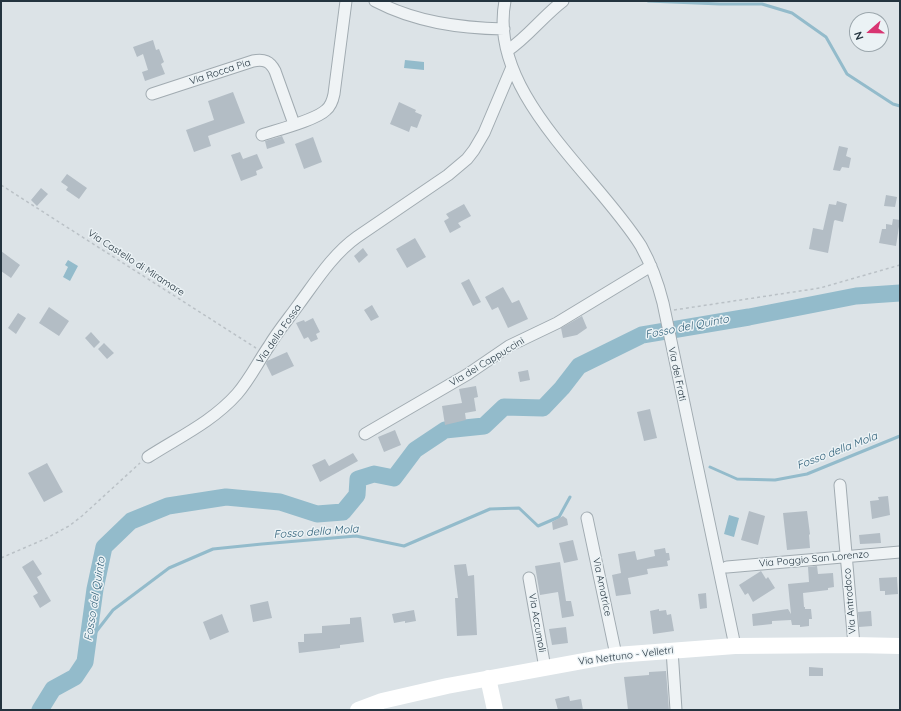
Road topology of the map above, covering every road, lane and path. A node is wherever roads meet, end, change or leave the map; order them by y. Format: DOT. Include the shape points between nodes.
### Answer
graph roads {
  1 [pos="346,1"];
  2 [pos="375,1"];
  3 [pos="505,1"];
  4 [pos="563,1"];
  5 [pos="504,29"];
  6 [pos="507,51"];
  7 [pos="512,67"];
  8 [pos="152,94"];
  9 [pos="294,124"];
  10 [pos="262,135"];
  11 [pos="1,185"];
  12 [pos="900,265"];
  13 [pos="651,266"];
  14 [pos="665,316"];
  15 [pos="264,353"];
  16 [pos="366,434"];
  17 [pos="148,457"];
  18 [pos="840,486"];
  19 [pos="587,518"];
  20 [pos="900,552"];
  21 [pos="846,557"];
  22 [pos="1,558"];
  23 [pos="727,567"];
  24 [pos="529,578"];
  25 [pos="854,645"];
  26 [pos="735,646"];
  27 [pos="900,646"];
  28 [pos="672,650"];
  29 [pos="616,655"];
  30 [pos="545,668"];
  31 [pos="488,678"];
  32 [pos="358,710"];
  33 [pos="495,710"];
  34 [pos="676,710"];
  1 -- 9 [label="street" via="332,102 321,114"];
  2 -- 5 [label="street" via="428,21"];
  3 -- 5 [label="street, Via dei Frati"];
  4 -- 6 [label="street" via="526,37"];
  5 -- 6 [label="street, Via dei Frati"];
  6 -- 7 [label="street, Via dei Frati"];
  7 -- 13 [label="street, Via dei Frati" via="536,111 627,226"];
  7 -- 15 [label="street, Via della Fossa" via="484,133 470,156 448,176 346,246 316,281"];
  8 -- 9 [label="street, Via Rocca Pia" via="263,60 271,64 275,71"];
  9 -- 10 [label="street"];
  11 -- 15 [label="path, Via Castello di Miramare"];
  12 -- 14 [label="path" via="820,288"];
  13 -- 14 [label="street, Via dei Frati"];
  13 -- 16 [label="street, Via dei Cappuccini" via="557,323 509,346 468,374"];
  14 -- 26 [label="street, Via dei Frati"];
  15 -- 17 [label="street, Via della Fossa" via="244,385 224,407"];
  17 -- 22 [label="path" via="76,520 45,539"];
  18 -- 21 [label="street, Via Antrodoco"];
  19 -- 29 [label="street, Via Amatrice"];
  20 -- 21 [label="street, Via Poggio San Lorenzo"];
  21 -- 23 [label="street, Via Poggio San Lorenzo"];
  21 -- 25 [label="street, Via Antrodoco"];
  24 -- 30 [label="street, Via Accumoli"];
  25 -- 26 [label="main road, Via Nettuno - Velletri"];
  25 -- 27 [label="main road, Via Nettuno - Velletri"];
  26 -- 28 [label="main road, Via Nettuno - Velletri"];
  28 -- 29 [label="main road, Via Nettuno - Velletri"];
  28 -- 34 [label="street"];
  29 -- 30 [label="main road, Via Nettuno - Velletri"];
  30 -- 31 [label="main road, Via Nettuno - Velletri"];
  31 -- 32 [label="main road, Via Nettuno - Velletri" via="382,701"];
  31 -- 33 [label="main road"];
}
